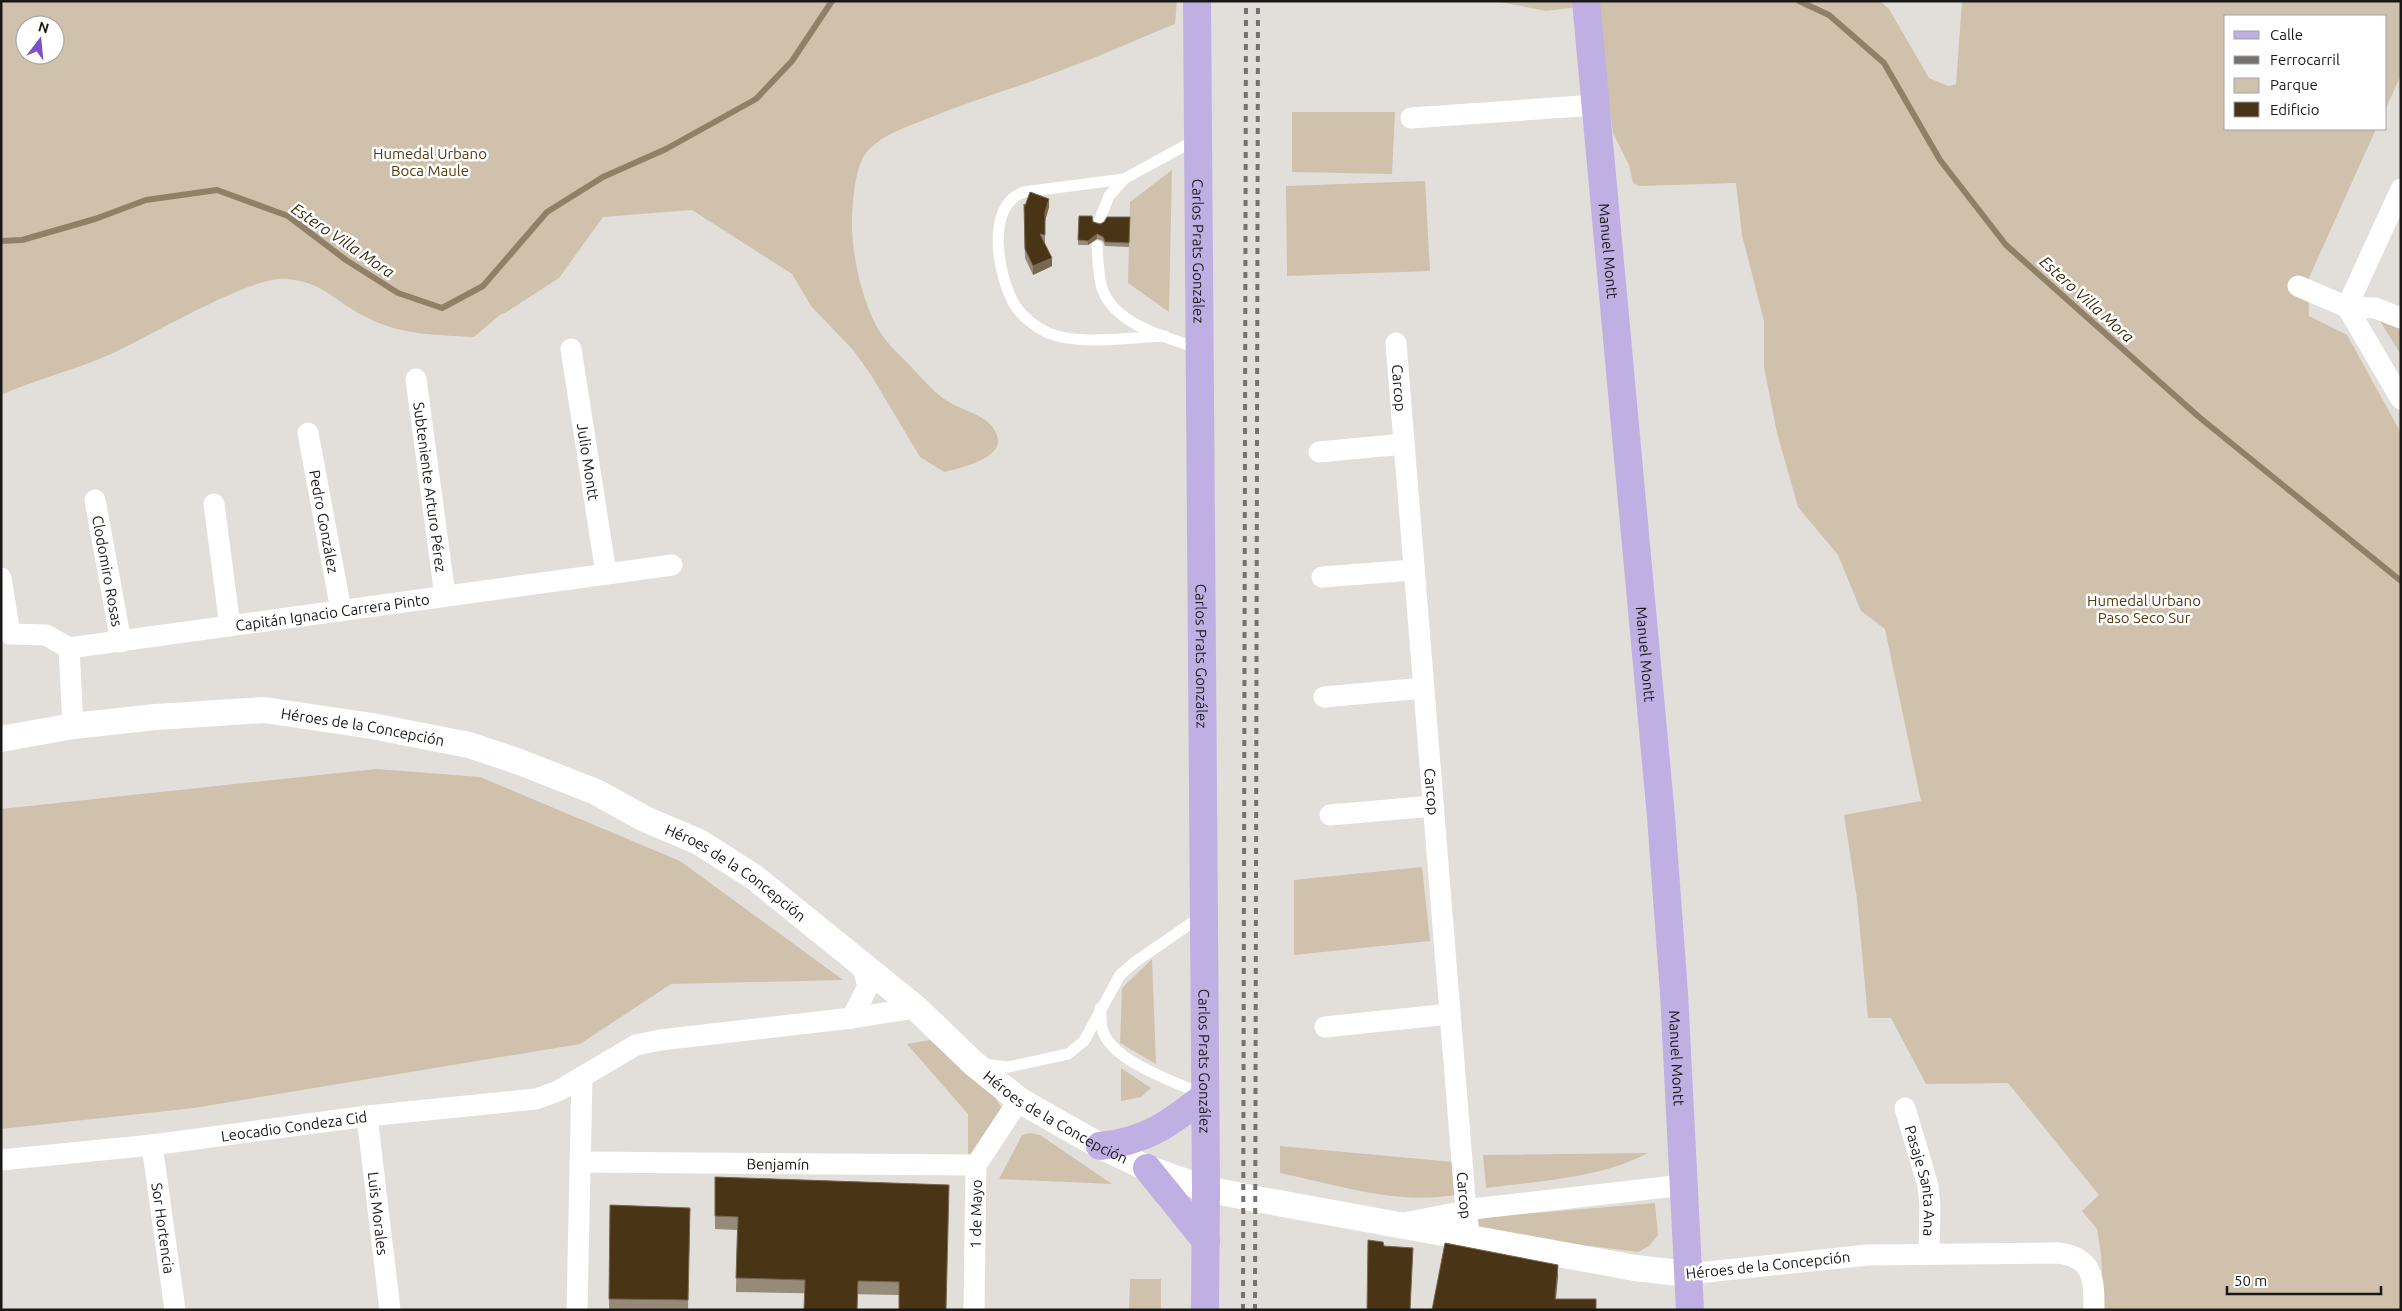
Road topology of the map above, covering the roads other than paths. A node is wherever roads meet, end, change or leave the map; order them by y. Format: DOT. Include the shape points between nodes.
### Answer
graph roads {
  1 [pos="1197,1"];
  2 [pos="1587,8"];
  3 [pos="1596,105"];
  4 [pos="1411,118"];
  5 [pos="1198,138"];
  6 [pos="1124,179"];
  7 [pos="2399,196"];
  8 [pos="1099,221"];
  9 [pos="1097,246"];
  10 [pos="2298,286"];
  11 [pos="2347,307"];
  12 [pos="2401,318"];
  13 [pos="1166,336"];
  14 [pos="1396,343"];
  15 [pos="571,349"];
  16 [pos="1200,349"];
  17 [pos="416,379"];
  18 [pos="2401,399"];
  19 [pos="308,433"];
  20 [pos="1404,444"];
  21 [pos="1319,452"];
  22 [pos="95,500"];
  23 [pos="214,504"];
  24 [pos="672,565"];
  25 [pos="1414,570"];
  26 [pos="606,573"];
  27 [pos="1322,577"];
  28 [pos="1,578"];
  29 [pos="445,596"];
  30 [pos="340,610"];
  31 [pos="230,626"];
  32 [pos="121,642"];
  33 [pos="69,648"];
  34 [pos="1424,688"];
  35 [pos="1324,696"];
  36 [pos="73,726"];
  37 [pos="1,739"];
  38 [pos="1433,806"];
  39 [pos="1330,816"];
  40 [pos="1204,914"];
  41 [pos="861,962"];
  42 [pos="916,1008"];
  43 [pos="1100,1008"];
  44 [pos="1450,1014"];
  45 [pos="852,1018"];
  46 [pos="1325,1027"];
  47 [pos="973,1063"];
  48 [pos="582,1077"];
  49 [pos="1205,1096"];
  50 [pos="1019,1100"];
  51 [pos="1905,1108"];
  52 [pos="367,1116"];
  53 [pos="152,1145"];
  54 [pos="1100,1146"];
  55 [pos="1,1160"];
  56 [pos="580,1162"];
  57 [pos="976,1165"];
  58 [pos="1147,1168"];
  59 [pos="1684,1185"];
  60 [pos="1206,1188"];
  61 [pos="1466,1211"];
  62 [pos="1399,1225"];
  63 [pos="1470,1239"];
  64 [pos="1206,1241"];
  65 [pos="1929,1254"];
  66 [pos="1688,1274"];
  67 [pos="174,1310"];
  68 [pos="390,1310"];
  69 [pos="577,1310"];
  70 [pos="974,1310"];
  71 [pos="1205,1310"];
  72 [pos="1690,1310"];
  73 [pos="2094,1310"];
  1 -- 5 [label="main road, Carlos Prats González"];
  2 -- 3 [label="main road, Manuel Montt"];
  3 -- 4 [label="street"];
  3 -- 59 [label="main road, Manuel Montt" via="1661,817"];
  5 -- 6 [label="lane"];
  5 -- 16 [label="main road, Carlos Prats González"];
  6 -- 8 [label="lane" via="1109,196"];
  6 -- 13 [label="lane" via="1024,192 1013,197 1003,211 999,236 1004,281 1025,318 1049,333 1082,340"];
  7 -- 11 [label="street"];
  9 -- 13 [label="lane" via="1100,279 1111,304 1132,322"];
  10 -- 11 [label="street"];
  11 -- 12 [label="street" via="2375,308"];
  11 -- 18 [label="street"];
  13 -- 16 [label="lane"];
  14 -- 20 [label="street, Carcop"];
  15 -- 26 [label="street, Julio Montt"];
  16 -- 40 [label="main road, Carlos Prats González"];
  17 -- 29 [label="street, Subteniente Arturo Pérez"];
  19 -- 30 [label="street, Pedro González"];
  20 -- 21 [label="street"];
  20 -- 25 [label="street, Carcop"];
  22 -- 32 [label="street, Clodomiro Rosas"];
  23 -- 31 [label="street"];
  24 -- 26 [label="street, Capitán Ignacio Carrera Pinto"];
  25 -- 27 [label="street"];
  25 -- 34 [label="street, Carcop"];
  26 -- 29 [label="street, Capitán Ignacio Carrera Pinto"];
  28 -- 33 [label="street" via="10,634 46,635"];
  29 -- 30 [label="street, Capitán Ignacio Carrera Pinto"];
  30 -- 31 [label="street, Capitán Ignacio Carrera Pinto"];
  31 -- 32 [label="street, Capitán Ignacio Carrera Pinto"];
  32 -- 33 [label="street, Capitán Ignacio Carrera Pinto"];
  33 -- 36 [label="street"];
  34 -- 35 [label="street"];
  34 -- 38 [label="street, Carcop"];
  36 -- 37 [label="street, Héroes de la Concepción"];
  36 -- 41 [label="street, Héroes de la Concepción" via="264,710 469,745 596,792 645,819 699,842 754,877"];
  38 -- 39 [label="street"];
  38 -- 44 [label="street, Carcop"];
  40 -- 43 [label="lane" via="1135,962 1120,976"];
  40 -- 49 [label="main road, Carlos Prats González"];
  41 -- 42 [label="street, Héroes de la Concepción"];
  41 -- 45 [label="street" via="868,986"];
  42 -- 45 [label="street, Leocadio Condeza Cid"];
  42 -- 47 [label="street, Héroes de la Concepción"];
  43 -- 47 [label="lane" via="1084,1040 1068,1054 1008,1067"];
  43 -- 49 [label="lane" via="1102,1029 1112,1046 1123,1056"];
  44 -- 46 [label="street"];
  44 -- 61 [label="street, Carcop"];
  45 -- 48 [label="street, Leocadio Condeza Cid" via="636,1045"];
  47 -- 50 [label="street, Héroes de la Concepción"];
  48 -- 52 [label="street, Leocadio Condeza Cid" via="536,1099"];
  48 -- 56 [label="street"];
  49 -- 54 [label="main road" via="1147,1136"];
  49 -- 60 [label="main road, Carlos Prats González"];
  50 -- 54 [label="street, Héroes de la Concepción"];
  50 -- 57 [label="street, 1 de Mayo"];
  51 -- 65 [label="street, Pasaje Santa Ana" via="1928,1186"];
  52 -- 53 [label="street, Leocadio Condeza Cid"];
  52 -- 68 [label="street, Luis Morales"];
  53 -- 55 [label="street, Leocadio Condeza Cid"];
  53 -- 67 [label="street, Sor Hortencia"];
  54 -- 58 [label="street, Héroes de la Concepción"];
  56 -- 57 [label="street, Benjamín"];
  56 -- 69 [label="street"];
  57 -- 70 [label="street, 1 de Mayo"];
  58 -- 60 [label="street, Héroes de la Concepción"];
  58 -- 64 [label="main road"];
  59 -- 61 [label="street, Héroes de la Concepción"];
  59 -- 66 [label="main road, Manuel Montt"];
  60 -- 62 [label="street, Héroes de la Concepción"];
  60 -- 64 [label="main road, Carlos Prats González"];
  61 -- 62 [label="street, Héroes de la Concepción"];
  61 -- 63 [label="street, Carcop"];
  62 -- 63 [label="street, Héroes de la Concepción"];
  63 -- 66 [label="street, Héroes de la Concepción"];
  64 -- 71 [label="main road, Carlos Prats González"];
  65 -- 66 [label="street, Héroes de la Concepción" via="1868,1255"];
  65 -- 73 [label="street, Héroes de la Concepción" via="2070,1255 2081,1260 2092,1277"];
  66 -- 72 [label="main road, Manuel Montt"];
}
